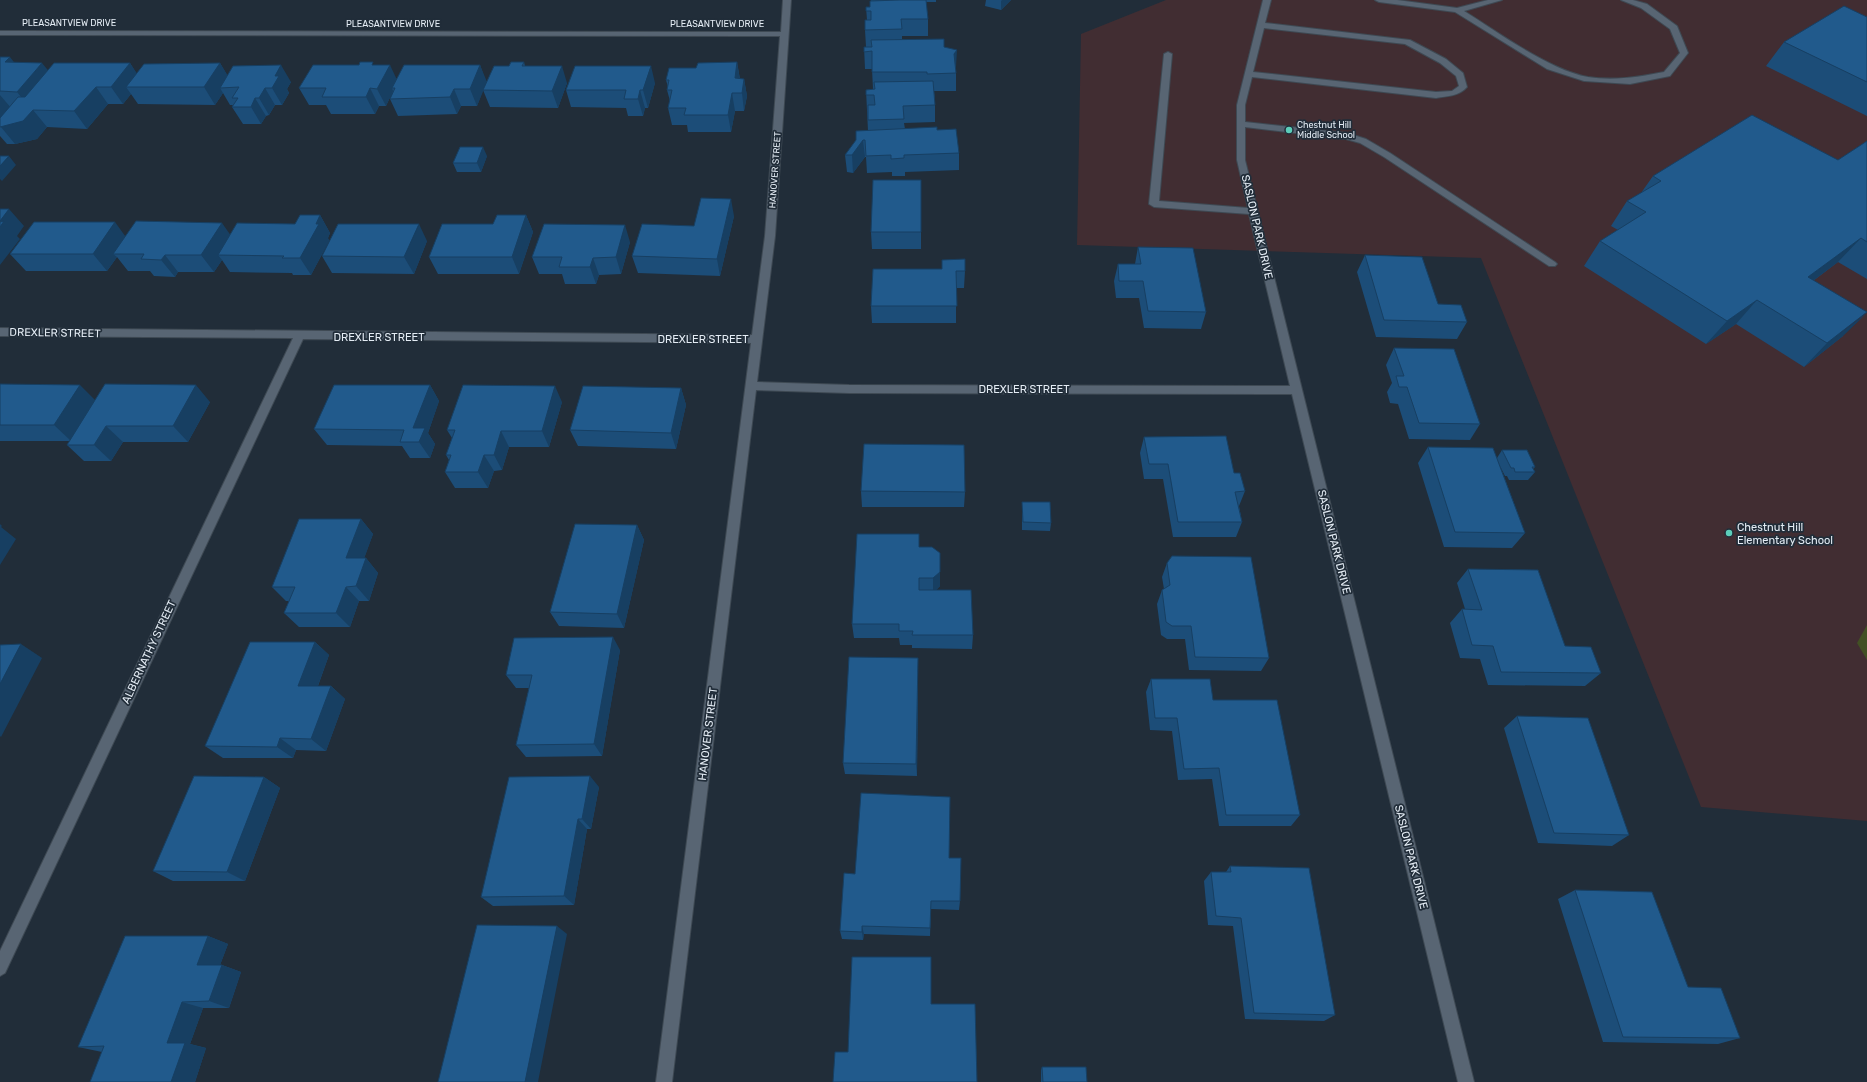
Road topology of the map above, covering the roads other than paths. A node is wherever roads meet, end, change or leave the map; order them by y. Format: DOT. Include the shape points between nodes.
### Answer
graph roads {
  1 [pos="787,0"];
  2 [pos="1267,0"];
  3 [pos="1379,0"];
  4 [pos="1498,0"];
  5 [pos="1625,0"];
  6 [pos="1458,10"];
  7 [pos="1261,25"];
  8 [pos="0,33"];
  9 [pos="785,34"];
  10 [pos="1168,54"];
  11 [pos="1249,74"];
  12 [pos="1242,124"];
  13 [pos="1253,211"];
  14 [pos="1552,264"];
  15 [pos="0,332"];
  16 [pos="299,336"];
  17 [pos="758,339"];
  18 [pos="753,386"];
  19 [pos="1296,390"];
  20 [pos="0,968"];
  21 [pos="664,1082"];
  22 [pos="1466,1082"];
  1 -- 9 [label="street, HANOVER STREET"];
  2 -- 7 [label="street, SASLON PARK DRIVE"];
  3 -- 6 [label="street"];
  4 -- 6 [label="street"];
  5 -- 6 [label="street" via="1644,6 1674,28 1684,53 1667,74 1630,81 1587,79 1550,67"];
  7 -- 11 [label="street, SASLON PARK DRIVE"];
  7 -- 11 [label="street" via="1407,42 1443,61 1460,76 1463,87 1454,93 1436,95"];
  8 -- 9 [label="street, PLEASANTVIEW DRIVE"];
  9 -- 17 [label="street, HANOVER STREET" via="770,236"];
  10 -- 13 [label="street" via="1154,204"];
  11 -- 12 [label="street, SASLON PARK DRIVE" via="1241,105"];
  12 -- 13 [label="street, SASLON PARK DRIVE" via="1241,160"];
  12 -- 14 [label="street" via="1347,136 1363,141"];
  13 -- 19 [label="street, SASLON PARK DRIVE"];
  15 -- 16 [label="street, DREXLER STREET"];
  16 -- 17 [label="street, DREXLER STREET"];
  16 -- 20 [label="street, ALBERNATHY STREET"];
  17 -- 18 [label="street, HANOVER STREET"];
  18 -- 19 [label="street, DREXLER STREET" via="849,389"];
  18 -- 21 [label="street, HANOVER STREET"];
  19 -- 22 [label="street, SASLON PARK DRIVE"];
}
